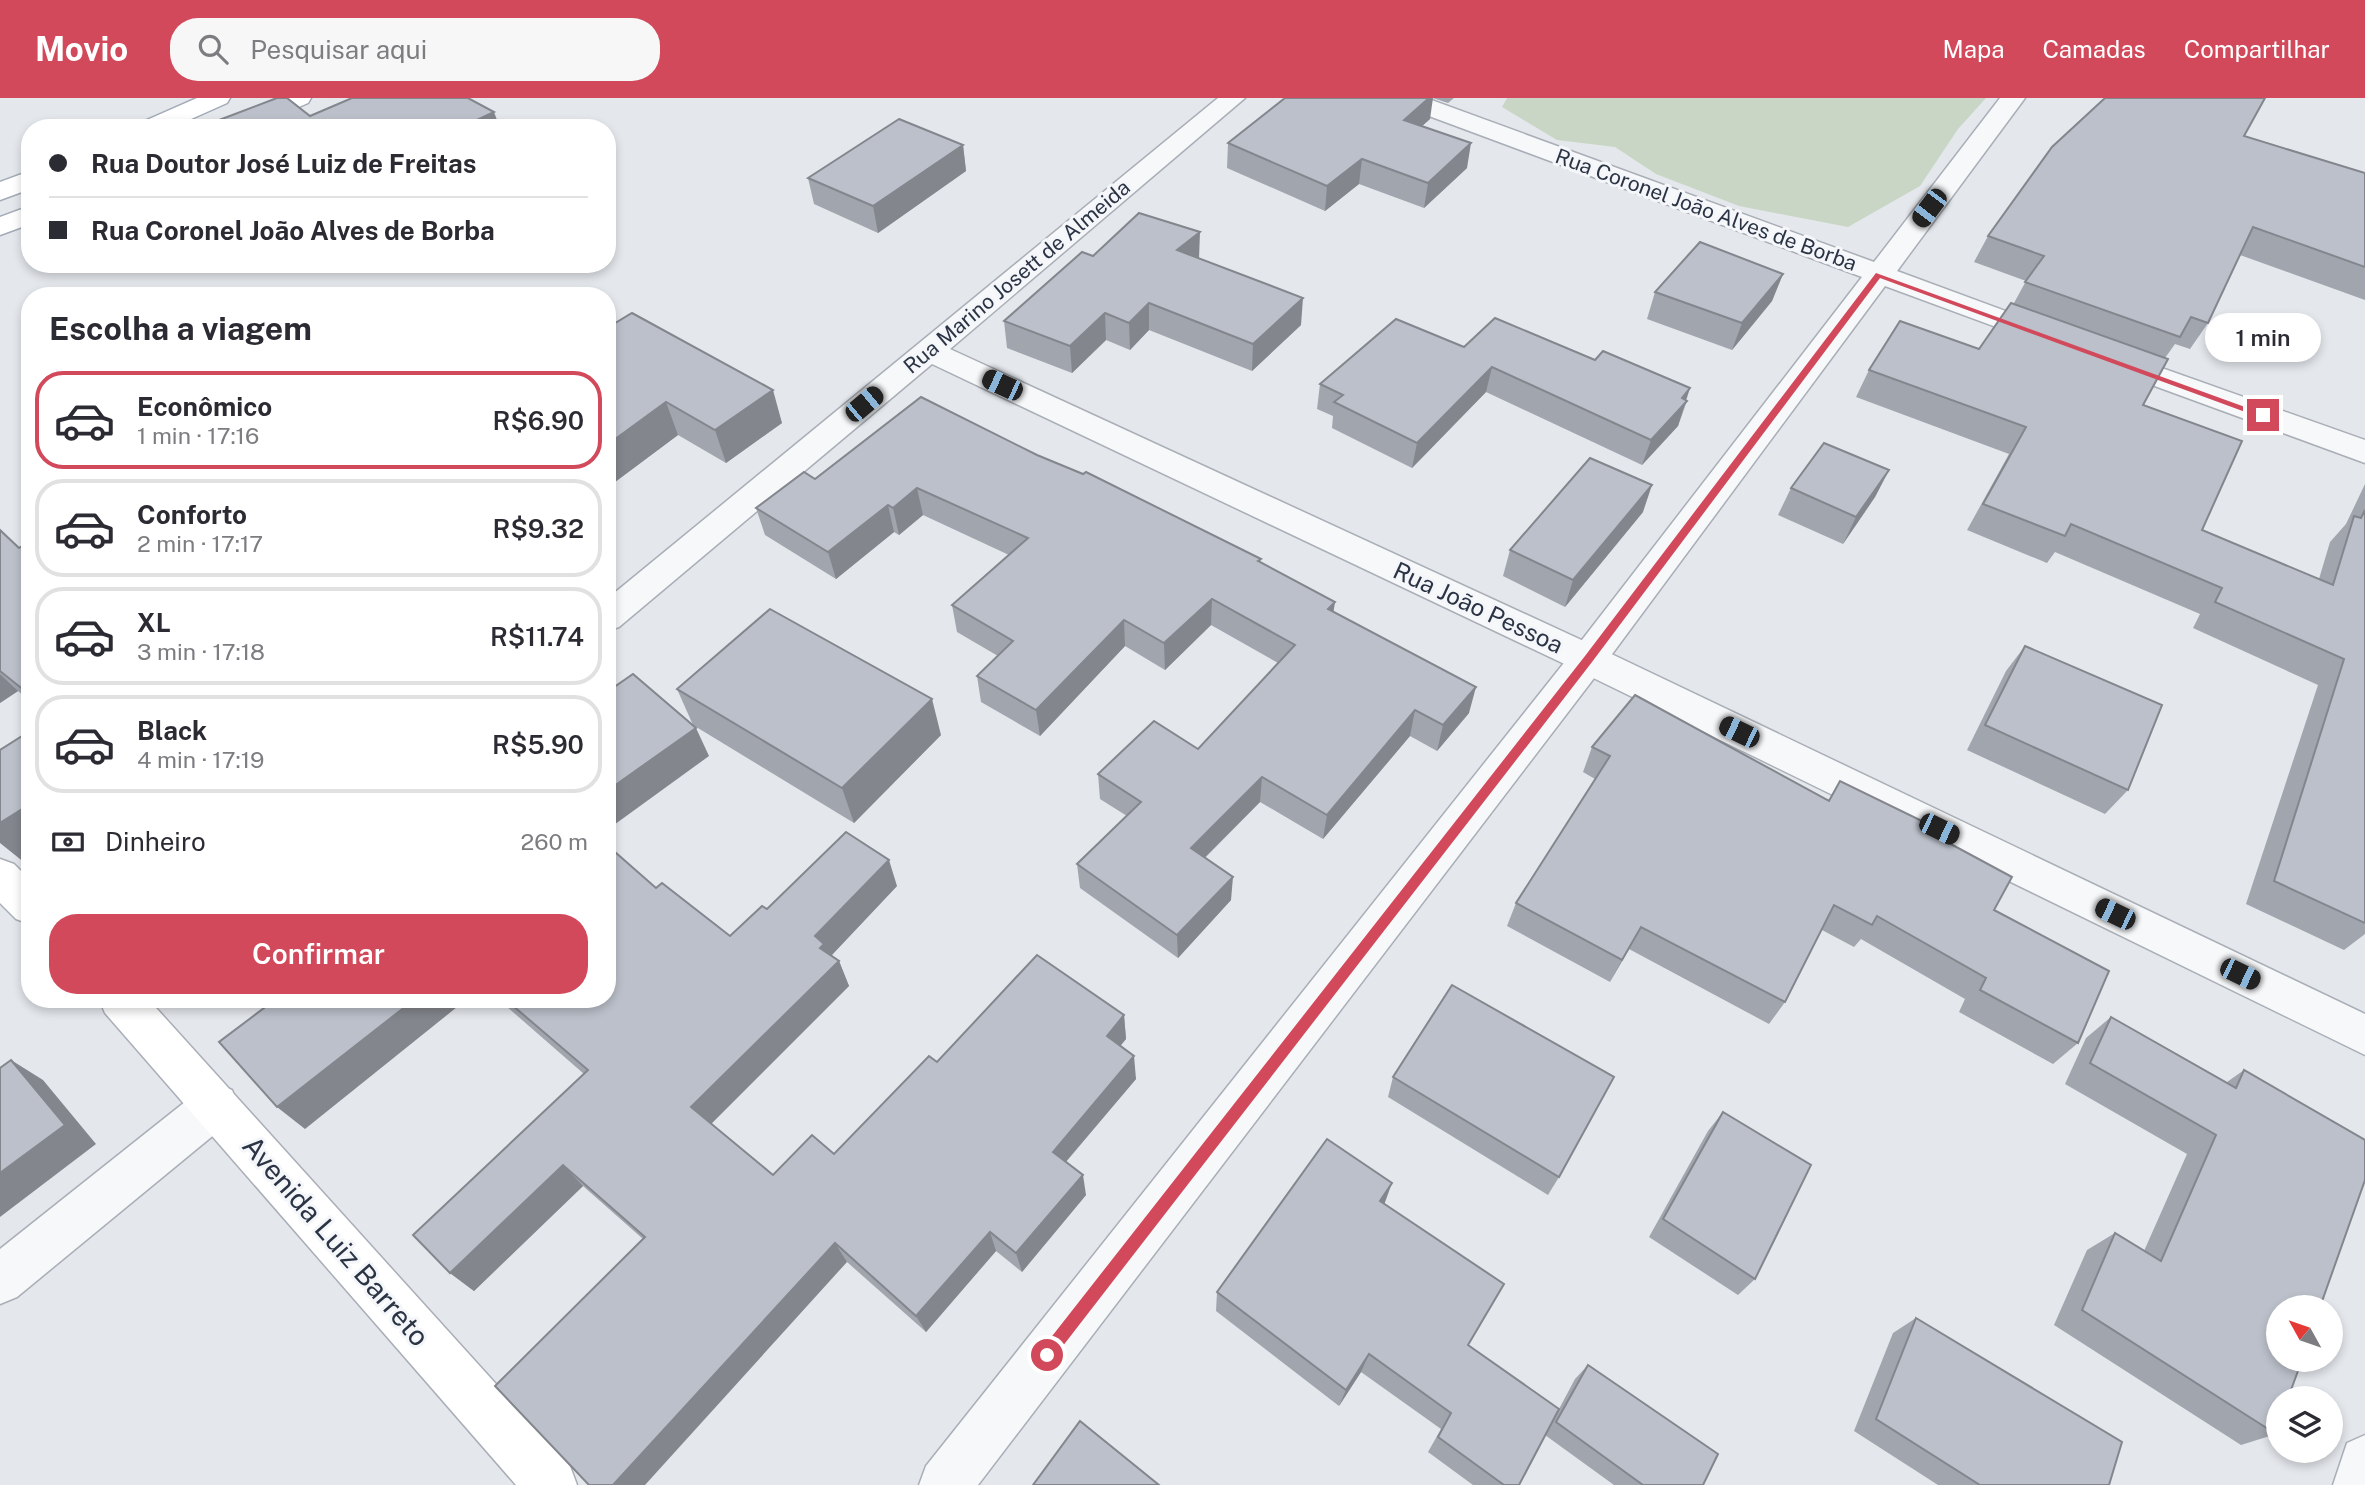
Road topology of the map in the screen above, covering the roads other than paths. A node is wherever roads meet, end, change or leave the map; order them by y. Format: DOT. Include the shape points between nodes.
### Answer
graph roads {
  1 [pos="218,98"];
  2 [pos="299,98"];
  3 [pos="1233,98"];
  4 [pos="1403,98"];
  5 [pos="2013,98"];
  6 [pos="170,119"];
  7 [pos="251,119"];
  8 [pos="21,183"];
  9 [pos="0,192"];
  10 [pos="21,218"];
  11 [pos="0,227"];
  12 [pos="1878,274"];
  13 [pos="928,350"];
  14 [pos="2365,452"];
  15 [pos="616,610"];
  16 [pos="1588,659"];
  17 [pos="0,876"];
  18 [pos="21,898"];
  19 [pos="138,1008"];
  20 [pos="2365,1035"];
  21 [pos="216,1105"];
  22 [pos="0,1280"];
  23 [pos="2365,1461"];
  24 [pos="551,1485"];
  25 [pos="946,1485"];
  26 [pos="2359,1485"];
  1 -- 6 [label="main road"];
  2 -- 7 [label="main road"];
  3 -- 13 [label="street, Rua Marino Josett de Almeida"];
  4 -- 12 [label="street, Rua Coronel João Alves de Borba"];
  5 -- 12 [label="street"];
  8 -- 9 [label="main road"];
  10 -- 11 [label="main road"];
  12 -- 14 [label="street, Rua Coronel João Alves de Borba"];
  12 -- 16 [label="street"];
  13 -- 15 [label="street, Rua Marino Josett de Almeida"];
  13 -- 16 [label="street, Rua João Pessoa"];
  16 -- 20 [label="street, Rua João Pessoa"];
  16 -- 25 [label="street"];
  17 -- 18 [label="main road"];
  19 -- 21 [label="main road, Avenida Luiz Barreto"];
  21 -- 22 [label="street"];
  21 -- 24 [label="main road, Avenida Luiz Barreto"];
  23 -- 26 [label="street"];
}
